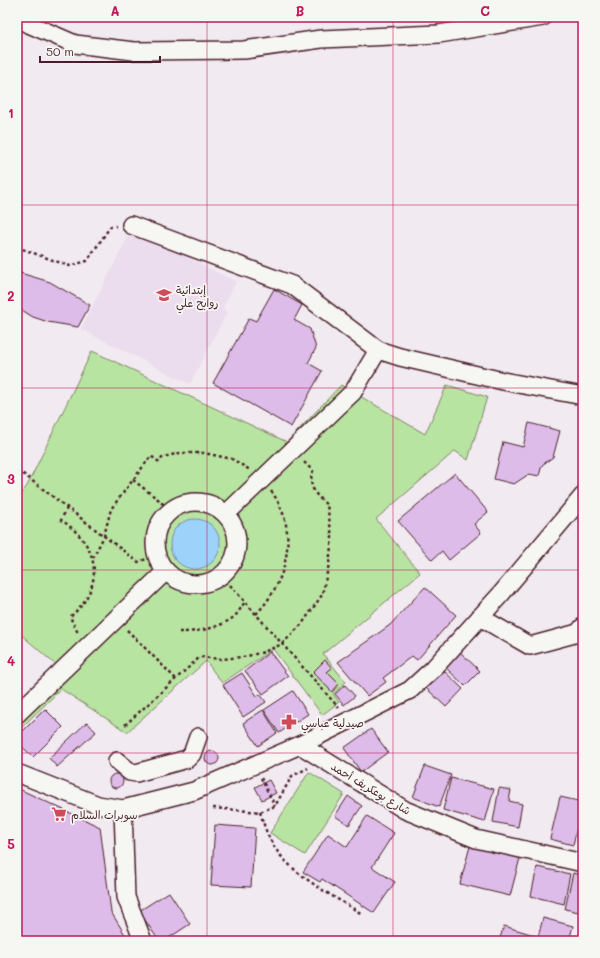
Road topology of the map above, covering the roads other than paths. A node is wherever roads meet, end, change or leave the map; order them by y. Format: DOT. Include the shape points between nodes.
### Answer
graph roads {
  1 [pos="543,17"];
  2 [pos="17,19"];
  3 [pos="131,225"];
  4 [pos="378,350"];
  5 [pos="583,396"];
  6 [pos="583,496"];
  7 [pos="226,514"];
  8 [pos="166,571"];
  9 [pos="480,617"];
  10 [pos="581,635"];
  11 [pos="17,714"];
  12 [pos="198,737"];
  13 [pos="300,745"];
  14 [pos="117,761"];
  15 [pos="17,773"];
  16 [pos="123,809"];
  17 [pos="583,863"];
  18 [pos="143,941"];
  1 -- 2 [label="street" via="439,34 321,38 244,50 134,51 75,44"];
  3 -- 4 [label="street" via="292,285"];
  4 -- 5 [label="street" via="503,381"];
  4 -- 7 [label="street" via="353,392"];
  6 -- 9 [label="street"];
  7 -- 8 [label="street" via="215,505 201,501 186,502 170,511 157,529 155,542 156,556"];
  7 -- 8 [label="street" via="234,526 238,539 231,566 222,576 197,585 184,583"];
  8 -- 11 [label="street"];
  9 -- 10 [label="street" via="530,646"];
  9 -- 13 [label="street" via="433,669 410,690"];
  12 -- 14 [label="street" via="192,754 187,759 136,773 130,772"];
  13 -- 16 [label="street" via="194,792"];
  13 -- 17 [label="street, شارع بوعكريف أحمد" via="405,810 476,839"];
  15 -- 16 [label="street" via="98,806"];
  16 -- 18 [label="street" via="126,897"];
}
